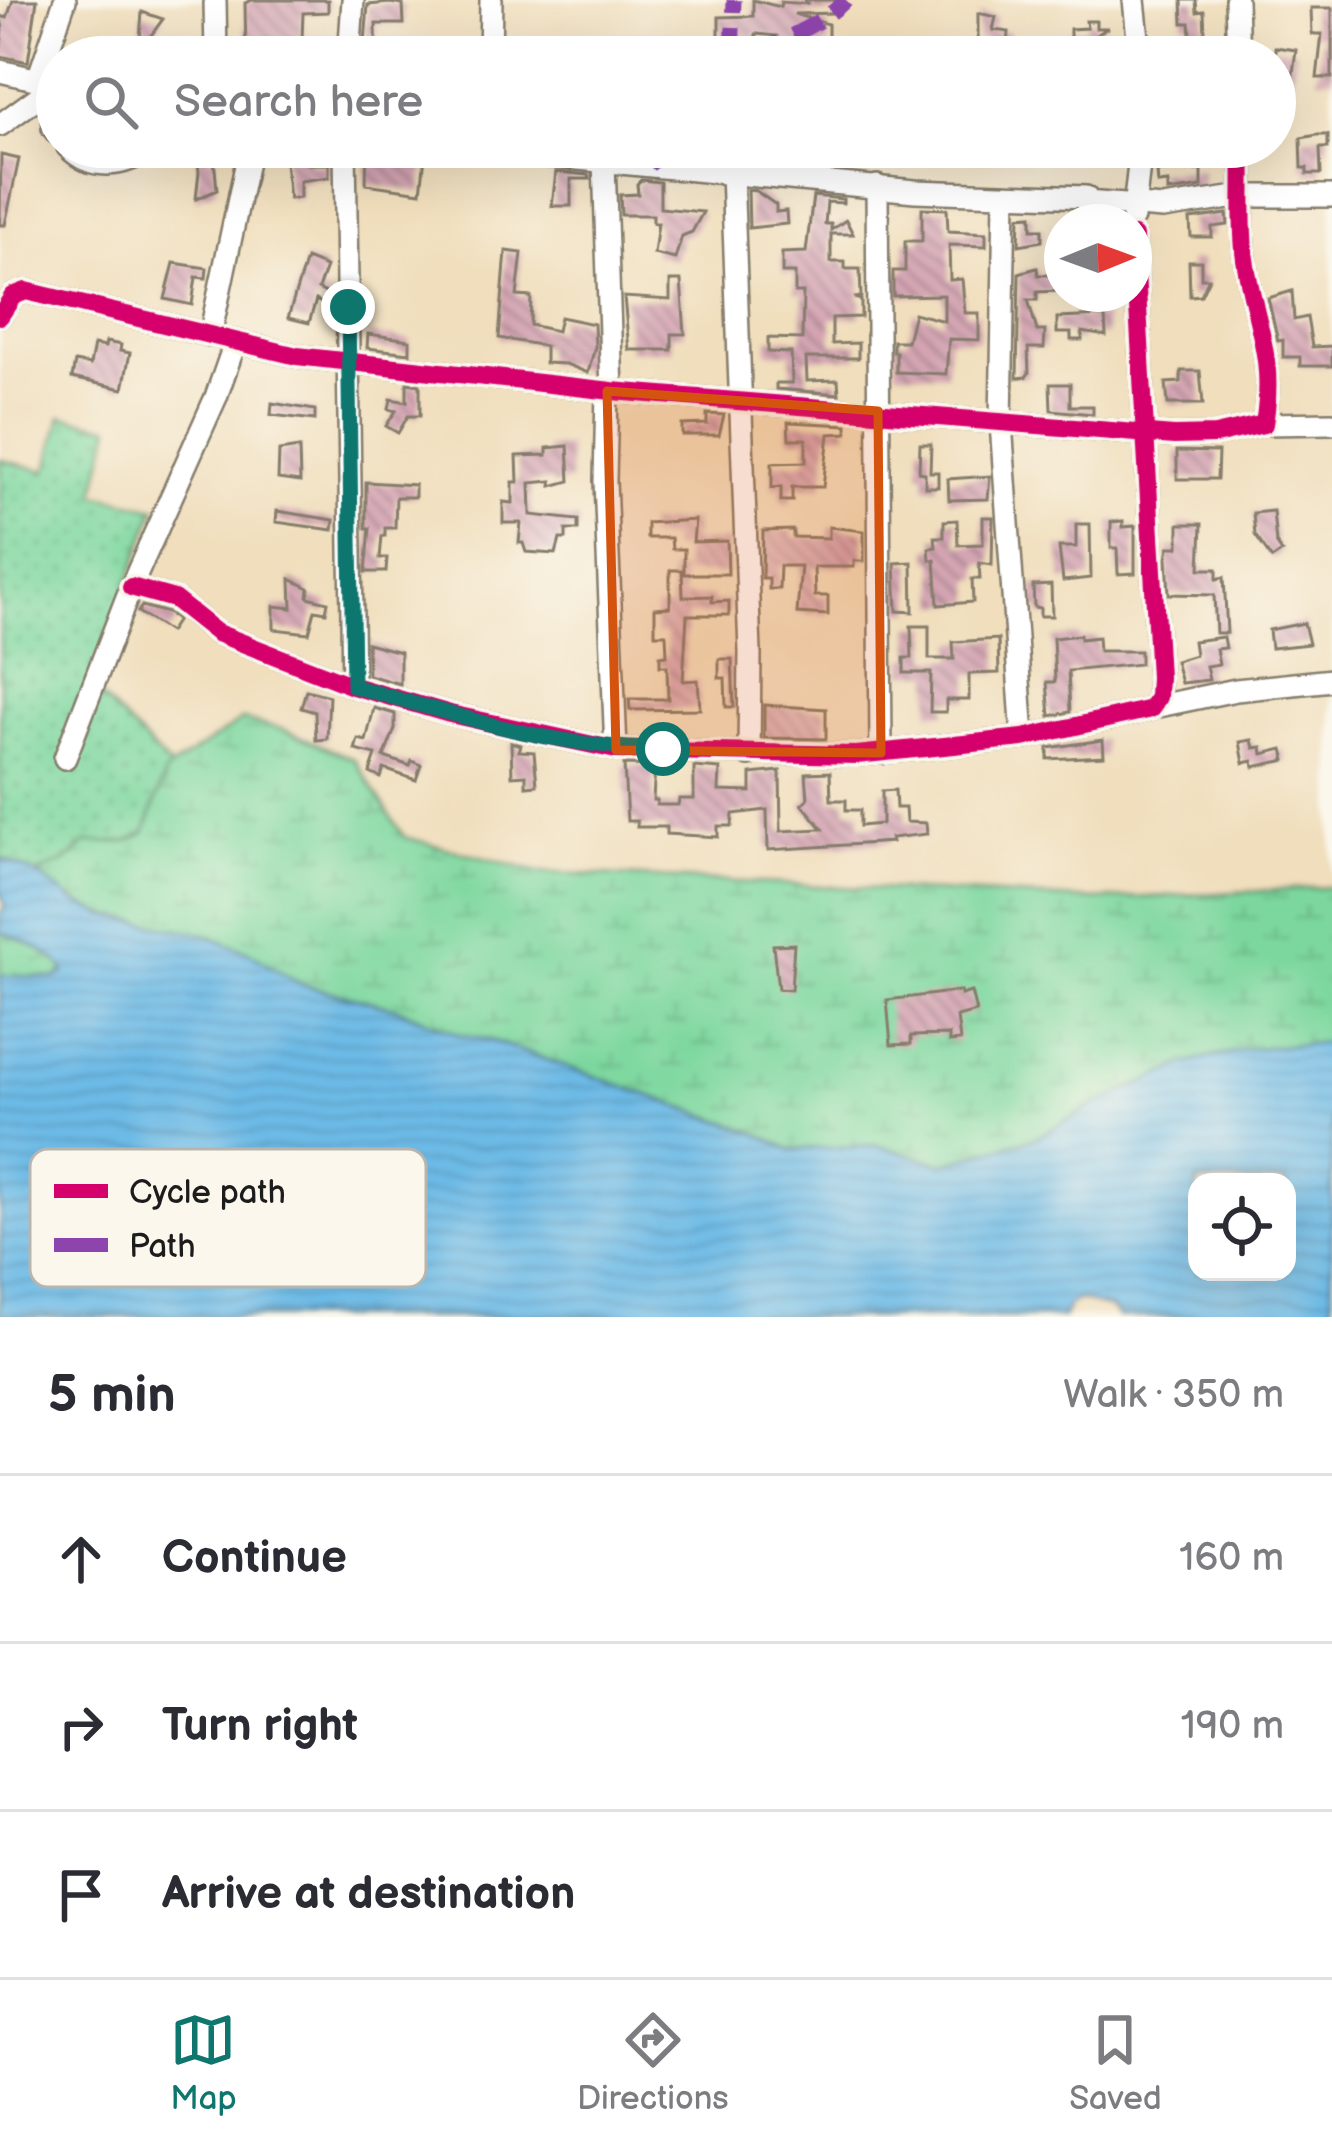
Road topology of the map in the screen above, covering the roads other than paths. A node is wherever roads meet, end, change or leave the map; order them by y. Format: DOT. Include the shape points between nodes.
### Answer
graph roads {
  1 [pos="65,0"];
  2 [pos="214,0"];
  3 [pos="353,0"];
  4 [pos="491,0"];
  5 [pos="1134,0"];
  6 [pos="1236,0"];
  7 [pos="58,36"];
  8 [pos="215,36"];
  9 [pos="351,36"];
  10 [pos="490,36"];
  11 [pos="1138,36"];
  12 [pos="1237,36"];
  13 [pos="0,70"];
  14 [pos="36,79"];
  15 [pos="36,94"];
  16 [pos="0,125"];
  17 [pos="246,168"];
  18 [pos="345,168"];
  19 [pos="604,168"];
  20 [pos="679,168"];
  21 [pos="1139,168"];
  22 [pos="1242,168"];
  23 [pos="733,173"];
  24 [pos="878,186"];
  25 [pos="1243,196"];
  26 [pos="1332,196"];
  27 [pos="1005,197"];
  28 [pos="1095,204"];
  29 [pos="1134,204"];
  30 [pos="1152,210"];
  31 [pos="1137,312"];
  32 [pos="0,316"];
  33 [pos="210,336"];
  34 [pos="235,343"];
  35 [pos="349,362"];
  36 [pos="610,391"];
  37 [pos="740,399"];
  38 [pos="878,411"];
  39 [pos="1001,424"];
  40 [pos="1264,424"];
  41 [pos="1332,424"];
  42 [pos="1143,433"];
  43 [pos="131,587"];
  44 [pos="1332,680"];
  45 [pos="353,686"];
  46 [pos="1154,707"];
  47 [pos="1023,738"];
  48 [pos="616,750"];
  49 [pos="881,753"];
  50 [pos="749,755"];
  51 [pos="65,758"];
  1 -- 7 [label="street"];
  2 -- 8 [label="street"];
  3 -- 9 [label="street"];
  4 -- 10 [label="street"];
  5 -- 11 [label="street"];
  6 -- 12 [label="street"];
  13 -- 14 [label="street"];
  15 -- 16 [label="street"];
  17 -- 33 [label="street"];
  18 -- 35 [label="street"];
  19 -- 36 [label="street"];
  20 -- 23 [label="street"];
  21 -- 29 [label="street"];
  22 -- 25 [label="street"];
  23 -- 24 [label="street"];
  23 -- 37 [label="street"];
  24 -- 27 [label="street"];
  24 -- 38 [label="street"];
  25 -- 26 [label="street"];
  25 -- 30 [label="street"];
  25 -- 40 [label="street" via="1245,259 1265,338"];
  27 -- 28 [label="street" via="1086,197"];
  27 -- 39 [label="street"];
  31 -- 42 [label="street"];
  32 -- 33 [label="street" via="26,291"];
  33 -- 34 [label="street"];
  34 -- 35 [label="street"];
  34 -- 43 [label="street"];
  35 -- 36 [label="street"];
  35 -- 45 [label="street"];
  36 -- 37 [label="street"];
  36 -- 48 [label="street" via="605,481"];
  37 -- 38 [label="street"];
  37 -- 50 [label="street"];
  38 -- 39 [label="street"];
  38 -- 49 [label="street"];
  39 -- 42 [label="street"];
  39 -- 47 [label="street"];
  40 -- 41 [label="street"];
  40 -- 42 [label="street" via="1215,435"];
  42 -- 46 [label="street" via="1159,677"];
  43 -- 45 [label="street" via="174,599 217,633"];
  43 -- 51 [label="street"];
  44 -- 46 [label="street"];
  45 -- 48 [label="street"];
  46 -- 47 [label="street"];
  47 -- 49 [label="street"];
  48 -- 50 [label="street"];
  49 -- 50 [label="street"];
}
